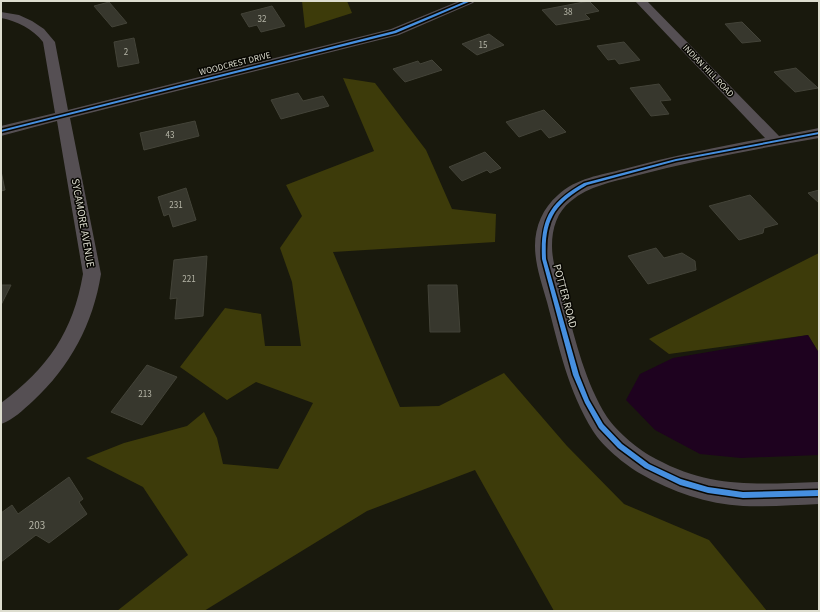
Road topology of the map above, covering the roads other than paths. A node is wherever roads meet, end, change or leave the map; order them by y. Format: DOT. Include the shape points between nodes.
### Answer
graph roads {
  1 [pos="469,1"];
  2 [pos="641,1"];
  3 [pos="1,15"];
  4 [pos="63,115"];
  5 [pos="1,131"];
  6 [pos="819,133"];
  7 [pos="776,141"];
  8 [pos="1,415"];
  9 [pos="819,493"];
  1 -- 4 [label="street, WOODCREST DRIVE" via="395,32"];
  2 -- 7 [label="street, INDIAN HILL ROAD"];
  3 -- 4 [label="street, SYCAMORE AVENUE" via="17,19 40,30 49,42"];
  4 -- 5 [label="street, WOODCREST DRIVE"];
  4 -- 8 [label="street, SYCAMORE AVENUE" via="90,256 90,291 82,319 58,359 27,393"];
  6 -- 7 [label="street, POTTER ROAD"];
  7 -- 9 [label="street, POTTER ROAD" via="653,165 575,190 551,213 544,231 542,246 576,374 601,426 620,446 654,469 680,482 708,490 743,495"];
}
